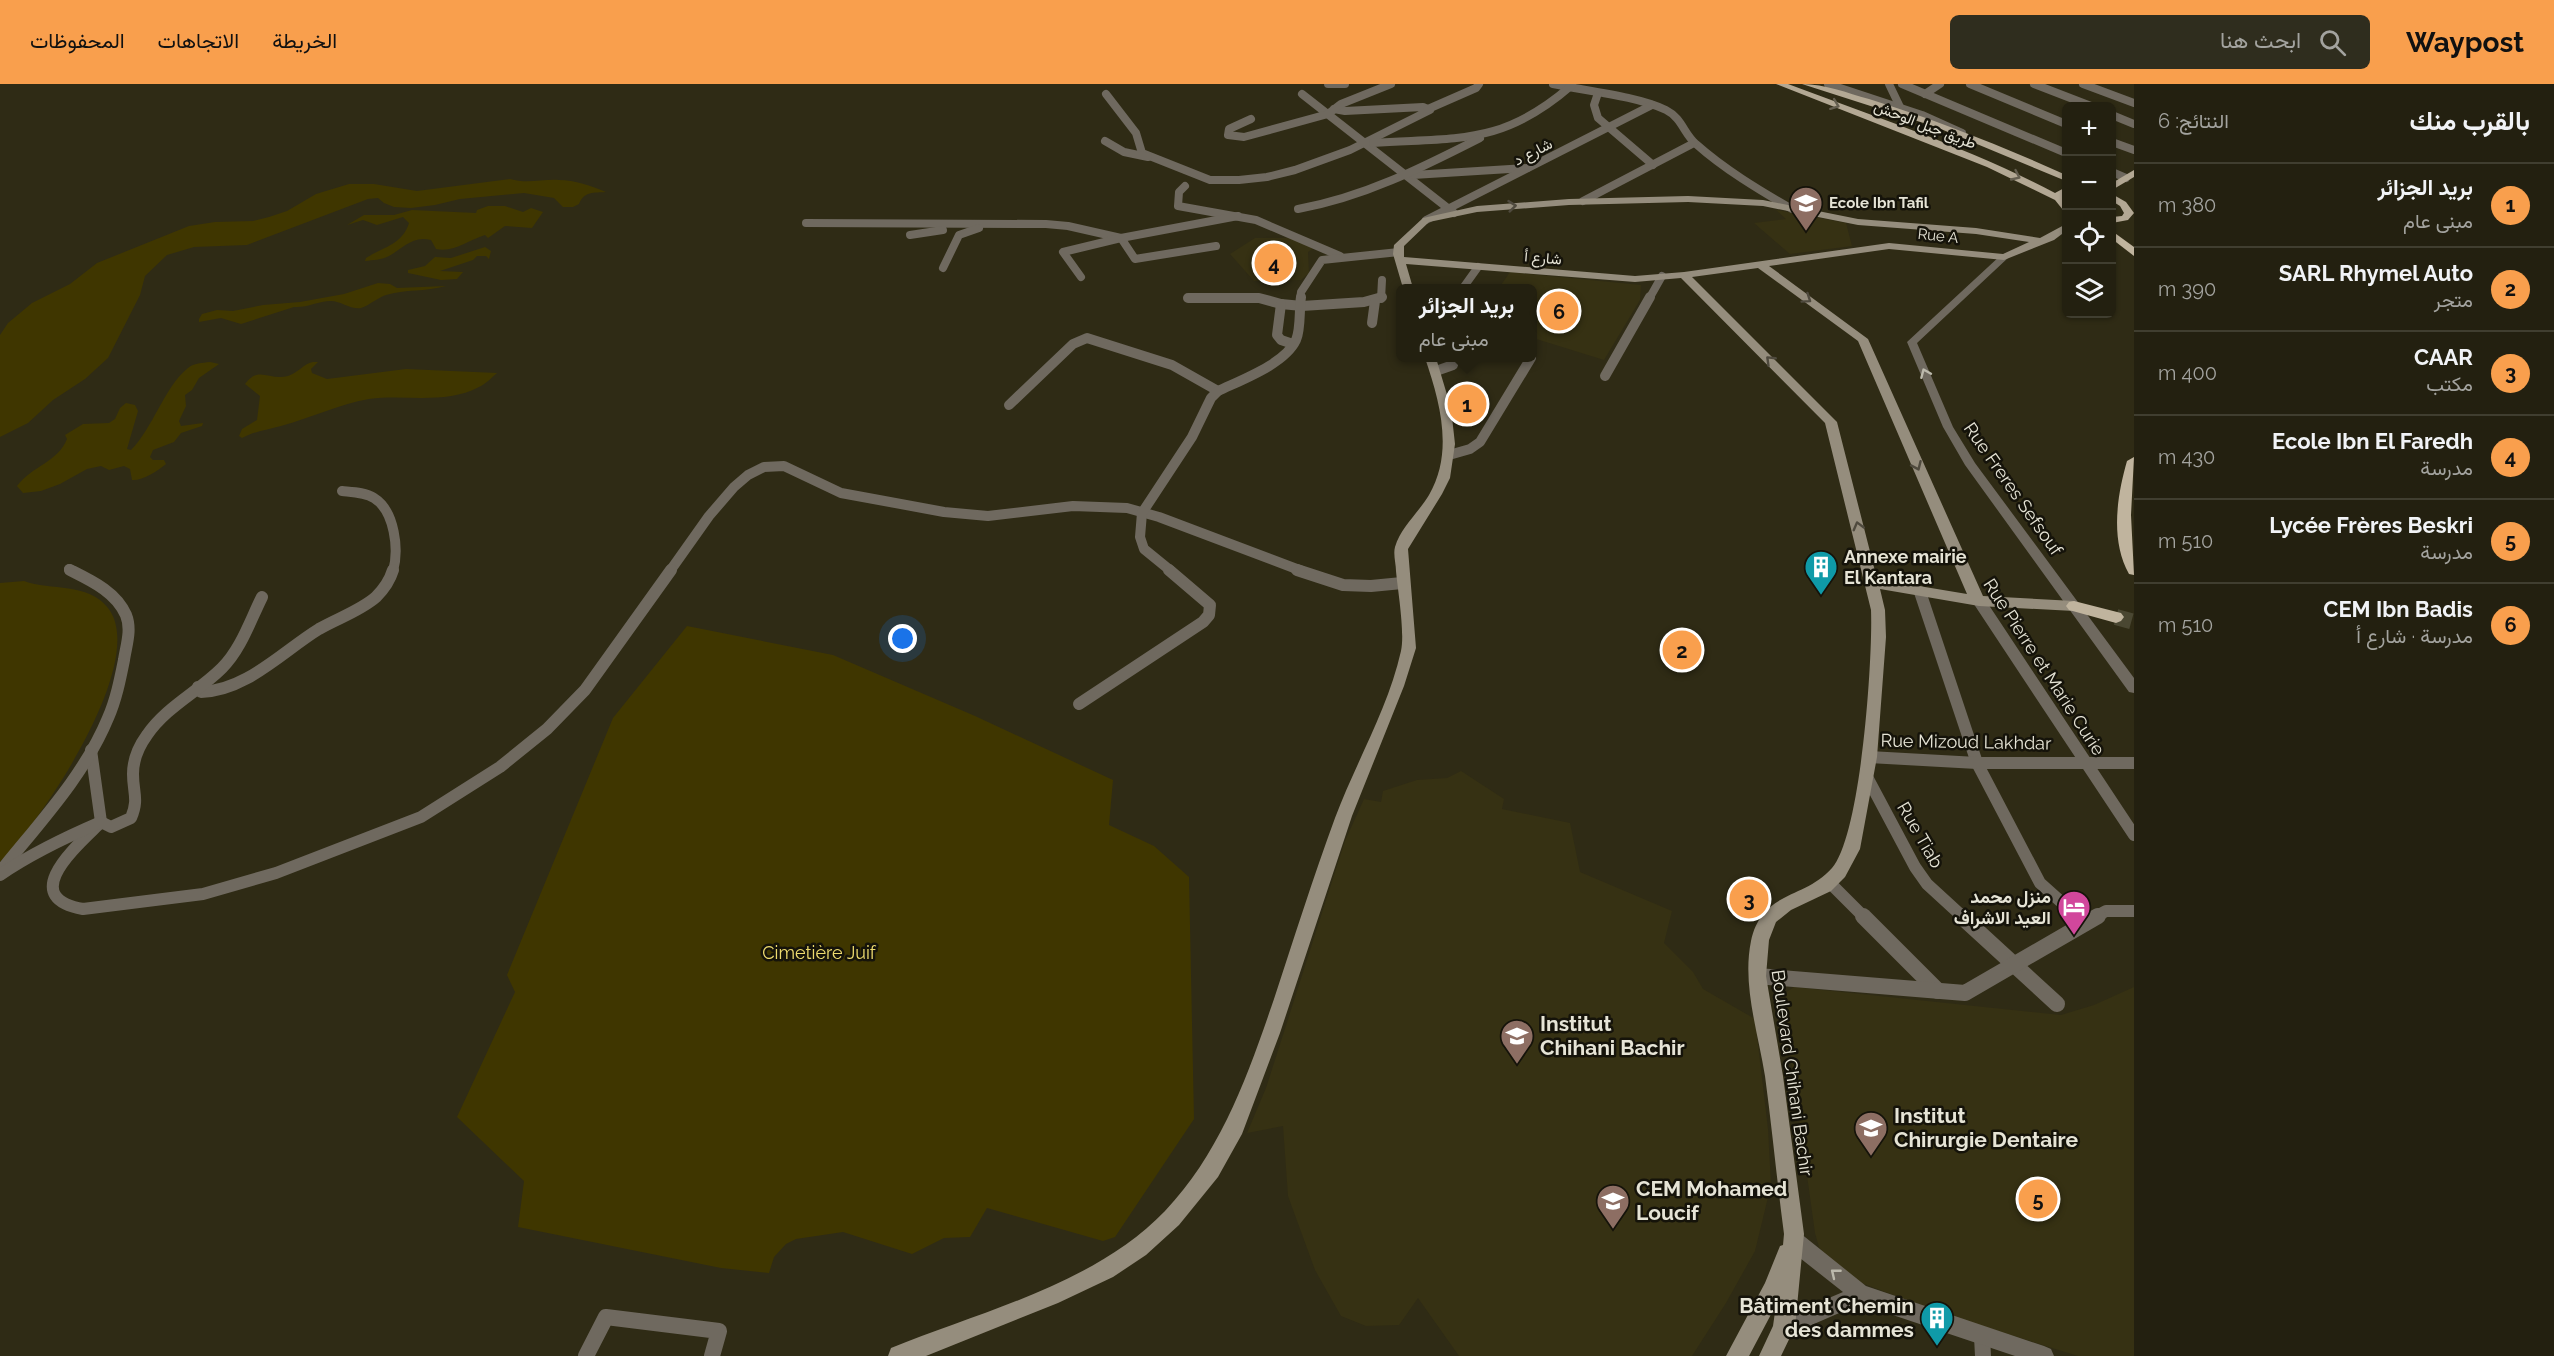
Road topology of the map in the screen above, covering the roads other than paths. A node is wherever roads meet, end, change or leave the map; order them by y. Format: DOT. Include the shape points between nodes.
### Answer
graph roads {
  1 [pos="1328,84"];
  2 [pos="1345,84"];
  3 [pos="1391,84"];
  4 [pos="1479,84"];
  5 [pos="1553,84"];
  6 [pos="1780,84"];
  7 [pos="1806,84"];
  8 [pos="1828,84"];
  9 [pos="1889,84"];
  10 [pos="1902,84"];
  11 [pos="1940,84"];
  12 [pos="1970,84"];
  13 [pos="2034,84"];
  14 [pos="2083,84"];
  15 [pos="1571,86"];
  16 [pos="1598,93"];
  17 [pos="1106,94"];
  18 [pos="1302,94"];
  19 [pos="1925,94"];
  20 [pos="2081,102"];
  21 [pos="2134,103"];
  22 [pos="1652,105"];
  23 [pos="1900,107"];
  24 [pos="1428,109"];
  25 [pos="1331,112"];
  26 [pos="2116,117"];
  27 [pos="1251,119"];
  28 [pos="2062,122"];
  29 [pos="2134,124"];
  30 [pos="1608,128"];
  31 [pos="1486,135"];
  32 [pos="1980,140"];
  33 [pos="1105,141"];
  34 [pos="1694,143"];
  35 [pos="2116,143"];
  36 [pos="1367,144"];
  37 [pos="2134,150"];
  38 [pos="2062,151"];
  39 [pos="1148,157"];
  40 [pos="1653,165"];
  41 [pos="1532,168"];
  42 [pos="2116,173"];
  43 [pos="1405,176"];
  44 [pos="2062,176"];
  45 [pos="2131,178"];
  46 [pos="2116,185"];
  47 [pos="1185,186"];
  48 [pos="2062,192"];
  49 [pos="2058,198"];
  50 [pos="2116,199"];
  51 [pos="1583,201"];
  52 [pos="2062,202"];
  53 [pos="2124,204"];
  54 [pos="1298,209"];
  55 [pos="1792,209"];
  56 [pos="1452,211"];
  57 [pos="1238,216"];
  58 [pos="2062,219"];
  59 [pos="2116,219"];
  60 [pos="806,223"];
  61 [pos="992,224"];
  62 [pos="2062,230"];
  63 [pos="910,234"];
  64 [pos="1121,238"];
  65 [pos="2116,238"];
  66 [pos="2040,241"];
  67 [pos="1216,246"];
  68 [pos="2134,254"];
  69 [pos="1399,256"];
  70 [pos="1342,257"];
  71 [pos="2004,257"];
  72 [pos="1760,264"];
  73 [pos="1478,267"];
  74 [pos="943,268"];
  75 [pos="1684,274"];
  76 [pos="1662,276"];
  77 [pos="1082,277"];
  78 [pos="1383,280"];
  79 [pos="1407,284"];
  80 [pos="1466,284"];
  81 [pos="1188,298"];
  82 [pos="1375,301"];
  83 [pos="1281,304"];
  84 [pos="1302,306"];
  85 [pos="1372,323"];
  86 [pos="1293,344"];
  87 [pos="1452,362"];
  88 [pos="1528,362"];
  89 [pos="1433,364"];
  90 [pos="1605,376"];
  91 [pos="1218,391"];
  92 [pos="1009,405"];
  93 [pos="1449,455"];
  94 [pos="2134,461"];
  95 [pos="342,491"];
  96 [pos="1142,513"];
  97 [pos="69,569"];
  98 [pos="2134,570"];
  99 [pos="1402,583"];
  100 [pos="1873,583"];
  101 [pos="1920,592"];
  102 [pos="262,597"];
  103 [pos="1979,601"];
  104 [pos="2074,606"];
  105 [pos="2116,617"];
  106 [pos="198,687"];
  107 [pos="2134,688"];
  108 [pos="1079,704"];
  109 [pos="92,750"];
  110 [pos="1869,757"];
  111 [pos="2082,761"];
  112 [pos="1977,763"];
  113 [pos="2134,763"];
  114 [pos="1866,775"];
  115 [pos="102,822"];
  116 [pos="2134,835"];
  117 [pos="0,873"];
  118 [pos="1829,882"];
  119 [pos="2134,911"];
  120 [pos="2085,923"];
  121 [pos="2013,965"];
  122 [pos="1757,976"];
  123 [pos="1938,991"];
  124 [pos="2057,1004"];
  125 [pos="1794,1237"];
  126 [pos="1860,1294"];
  127 [pos="1784,1326"];
  128 [pos="1982,1336"];
  129 [pos="586,1356"];
  130 [pos="712,1356"];
  131 [pos="899,1356"];
  132 [pos="1737,1356"];
  133 [pos="1770,1356"];
  134 [pos="1983,1356"];
  135 [pos="2044,1356"];
  1 -- 2 [label="street"];
  3 -- 25 [label="street" via="1341,104"];
  4 -- 24 [label="street"];
  5 -- 15 [label="street"];
  6 -- 49 [label="main road, طريق جبل الوحش, one-way" via="1966,154"];
  7 -- 32 [label="main road, طريق جبل الوحش"];
  8 -- 23 [label="street, طريق جبل الوحش"];
  9 -- 23 [label="street"];
  10 -- 19 [label="street"];
  11 -- 19 [label="street"];
  12 -- 28 [label="street"];
  13 -- 20 [label="street"];
  14 -- 21 [label="street"];
  15 -- 16 [label="street"];
  15 -- 31 [label="street" via="1517,123"];
  16 -- 22 [label="street"];
  16 -- 30 [label="street" via="1594,105 1598,118"];
  17 -- 39 [label="street" via="1136,133 1140,150"];
  18 -- 25 [label="street"];
  19 -- 38 [label="street"];
  22 -- 30 [label="street, شارع د"];
  22 -- 34 [label="street" via="1680,120"];
  23 -- 32 [label="street, طريق جبل الوحش"];
  24 -- 25 [label="street"];
  24 -- 36 [label="street" via="1428,113"];
  25 -- 27 [label="street" via="1244,137 1228,135 1229,129"];
  25 -- 36 [label="street"];
  26 -- 29 [label="street"];
  30 -- 40 [label="street"];
  30 -- 41 [label="street, شارع د"];
  31 -- 36 [label="street"];
  31 -- 43 [label="street"];
  32 -- 44 [label="main road, طريق جبل الوحش"];
  33 -- 39 [label="street" via="1124,152"];
  34 -- 40 [label="street"];
  34 -- 55 [label="street"];
  35 -- 37 [label="street"];
  36 -- 39 [label="street" via="1288,171 1207,183"];
  36 -- 43 [label="street"];
  40 -- 51 [label="street"];
  41 -- 43 [label="street"];
  41 -- 56 [label="street, شارع د"];
  42 -- 45 [label="street"];
  43 -- 54 [label="street" via="1348,199"];
  43 -- 56 [label="street"];
  45 -- 46 [label="main road"];
  45 -- 53 [label="main road" via="2122,196"];
  47 -- 57 [label="street" via="1179,192 1178,206"];
  48 -- 49 [label="main road"];
  49 -- 52 [label="main road, طريق جبل الوحش"];
  50 -- 53 [label="main road"];
  51 -- 55 [label="main road" via="1718,200"];
  56 -- 51 [label="main road, one-way"];
  53 -- 59 [label="main road" via="2128,216"];
  55 -- 66 [label="main road" via="1858,222 1976,231"];
  56 -- 69 [label="main road" via="1426,220 1399,245"];
  57 -- 64 [label="street"];
  57 -- 70 [label="street" via="1273,226"];
  58 -- 66 [label="main road" via="2040,235"];
  60 -- 61 [label="street"];
  61 -- 63 [label="street"];
  61 -- 64 [label="street" via="1068,226"];
  61 -- 74 [label="street" via="959,235"];
  62 -- 66 [label="main road, Rue A"];
  64 -- 67 [label="street" via="1135,259"];
  64 -- 77 [label="street" via="1063,252"];
  65 -- 68 [label="highway"];
  66 -- 71 [label="main road, Rue A"];
  69 -- 70 [label="street"];
  69 -- 73 [label="main road, شارع أ"];
  69 -- 79 [label="main road"];
  70 -- 84 [label="street" via="1318,264 1301,292"];
  71 -- 72 [label="main road, Rue A" via="1888,246"];
  104 -- 71 [label="street, Rue Freres Sefsouf, one-way" via="1971,465 1948,427 1912,342"];
  72 -- 75 [label="main road, شارع أ"];
  72 -- 103 [label="main road, Rue Pierre et Marie Curie, one-way" via="1863,339"];
  73 -- 76 [label="main road, شارع أ" via="1617,279"];
  73 -- 80 [label="street"];
  75 -- 76 [label="main road, شارع أ"];
  100 -- 75 [label="main road, Boulevard Chihani Bachir, one-way" via="1831,422"];
  76 -- 90 [label="street"];
  78 -- 82 [label="street" via="1383,294"];
  81 -- 83 [label="street" via="1259,298"];
  82 -- 84 [label="street"];
  82 -- 85 [label="street"];
  83 -- 84 [label="street"];
  83 -- 86 [label="street" via="1277,335"];
  84 -- 86 [label="street"];
  86 -- 91 [label="street" via="1273,364"];
  87 -- 89 [label="street" via="1450,368"];
  88 -- 93 [label="street" via="1480,442 1470,450"];
  89 -- 93 [label="main road" via="1446,410"];
  91 -- 92 [label="street" via="1197,375 1164,361 1087,338 1073,344"];
  91 -- 96 [label="street"];
  93 -- 99 [label="main road" via="1443,480 1401,549"];
  94 -- 98 [label="highway" via="2124,496 2123,518"];
  95 -- 106 [label="street" via="374,496 383,504 394,534 396,555 388,583 363,605 245,678 208,692 201,692"];
  96 -- 99 [label="street" via="1343,585"];
  96 -- 108 [label="street" via="1140,537 1144,549 1204,598 1210,605 1209,615"];
  96 -- 115 [label="street" via="1127,508 1073,506 988,516 944,512 842,493 784,466 764,467 734,487 709,516 585,690 547,729 500,767 422,817 276,873 203,894 83,909 66,906 53,890 55,874 65,858"];
  97 -- 109 [label="street" via="98,584 117,600 130,627 117,694"];
  99 -- 131 [label="main road" via="1409,648 1400,677 1344,816 1243,1106 1211,1170 1172,1218 1139,1248 1106,1270"];
  100 -- 101 [label="main road"];
  100 -- 110 [label="main road, Boulevard Chihani Bachir" via="1879,637"];
  101 -- 103 [label="main road"];
  101 -- 112 [label="street"];
  102 -- 106 [label="street" via="238,647 222,668"];
  103 -- 104 [label="main road"];
  103 -- 111 [label="street, Rue Pierre et Marie Curie"];
  104 -- 105 [label="highway"];
  104 -- 107 [label="street, Rue Freres Sefsouf"];
  106 -- 115 [label="street" via="158,721 137,753 133,773 137,804 131,818 111,827"];
  109 -- 115 [label="street"];
  109 -- 117 [label="street"];
  110 -- 112 [label="street, Rue Mizoud Lakhdar"];
  110 -- 114 [label="main road, Boulevard Chihani Bachir"];
  111 -- 112 [label="street, Rue Mizoud Lakhdar"];
  111 -- 113 [label="street, Rue Mizoud Lakhdar"];
  111 -- 116 [label="street, Rue Pierre et Marie Curie"];
  112 -- 120 [label="street" via="2040,883"];
  114 -- 118 [label="main road, Boulevard Chihani Bachir" via="1852,849"];
  114 -- 121 [label="street, Rue Tiab" via="1927,884"];
  115 -- 117 [label="street" via="57,840"];
  118 -- 122 [label="main road, Boulevard Chihani Bachir" via="1769,917 1760,940"];
  118 -- 123 [label="street"];
  119 -- 120 [label="street" via="2106,911"];
  120 -- 121 [label="street"];
  121 -- 123 [label="street" via="1965,993"];
  121 -- 124 [label="street, Rue Tiab"];
  122 -- 123 [label="street"];
  122 -- 125 [label="main road, Boulevard Chihani Bachir"];
  126 -- 125 [label="street, one-way"];
  125 -- 127 [label="main road"];
  125 -- 132 [label="main road" via="1773,1289"];
  126 -- 127 [label="street"];
  126 -- 128 [label="street"];
  127 -- 133 [label="main road"];
  128 -- 134 [label="street"];
  128 -- 135 [label="street"];
  129 -- 130 [label="street" via="606,1317 719,1331"];
}
